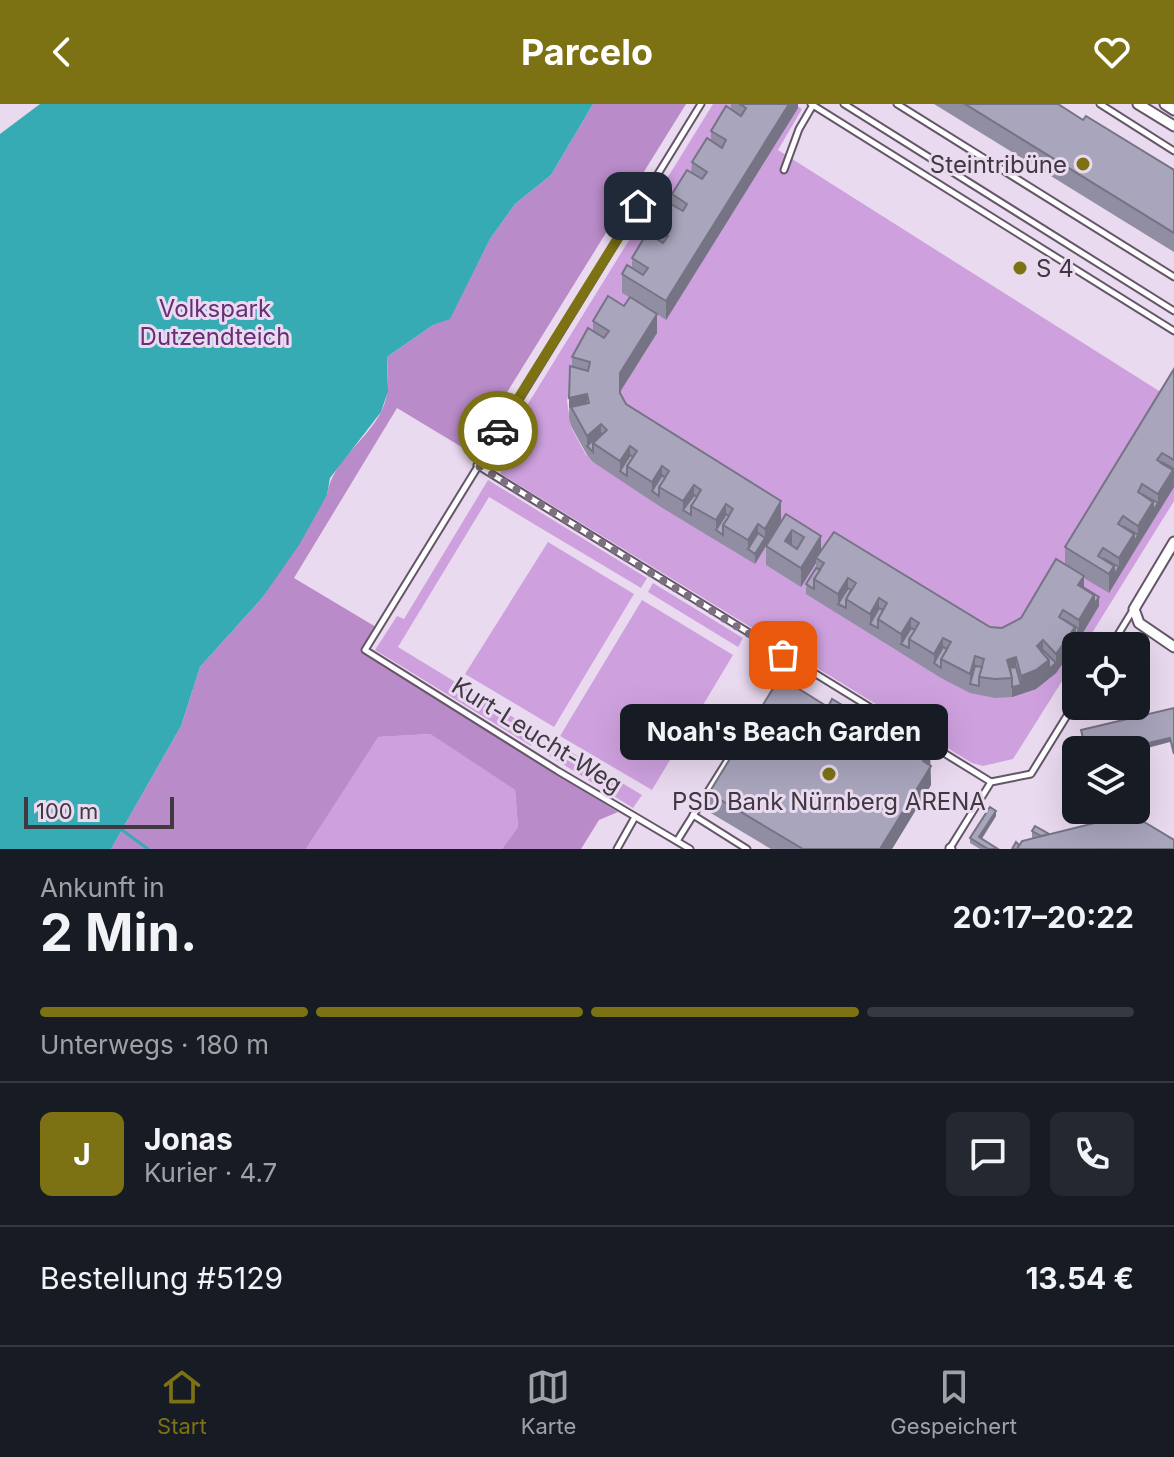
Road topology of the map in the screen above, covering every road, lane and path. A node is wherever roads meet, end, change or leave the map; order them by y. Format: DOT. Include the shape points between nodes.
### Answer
graph roads {
  1 [pos="701,104"];
  2 [pos="844,104"];
  3 [pos="897,104"];
  4 [pos="1100,104"];
  5 [pos="1138,104"];
  6 [pos="1165,104"];
  7 [pos="812,105"];
  8 [pos="1174,110"];
  9 [pos="1174,126"];
  10 [pos="1174,151"];
  11 [pos="784,170"];
  12 [pos="1174,277"];
  13 [pos="1174,311"];
  14 [pos="1174,331"];
  15 [pos="477,465"];
  16 [pos="1174,542"];
  17 [pos="1134,609"];
  18 [pos="1120,632"];
  19 [pos="1174,647"];
  20 [pos="1064,720"];
  21 [pos="751,723"];
  22 [pos="991,782"];
  23 [pos="693,815"];
  24 [pos="635,817"];
  25 [pos="677,841"];
  26 [pos="617,849"];
  27 [pos="690,849"];
  28 [pos="747,849"];
  29 [pos="950,849"];
  1 -- 15 [label="lane"];
  2 -- 13 [label="lane"];
  3 -- 12 [label="lane"];
  4 -- 10 [label="lane"];
  5 -- 9 [label="street"];
  6 -- 8 [label="street"];
  7 -- 11 [label="lane"];
  7 -- 14 [label="lane"];
  15 -- 22 [label="lane"];
  15 -- 24 [label="lane, Kurt-Leucht-Weg" via="365,650"];
  16 -- 17 [label="street"];
  17 -- 18 [label="lane"];
  17 -- 19 [label="street" via="1139,623"];
  20 -- 22 [label="lane" via="1031,774"];
  21 -- 23 [label="lane"];
  22 -- 29 [label="lane"];
  23 -- 25 [label="lane"];
  23 -- 28 [label="lane"];
  24 -- 25 [label="lane, Kurt-Leucht-Weg"];
  24 -- 26 [label="lane"];
  25 -- 27 [label="lane, Kurt-Leucht-Weg"];
}
